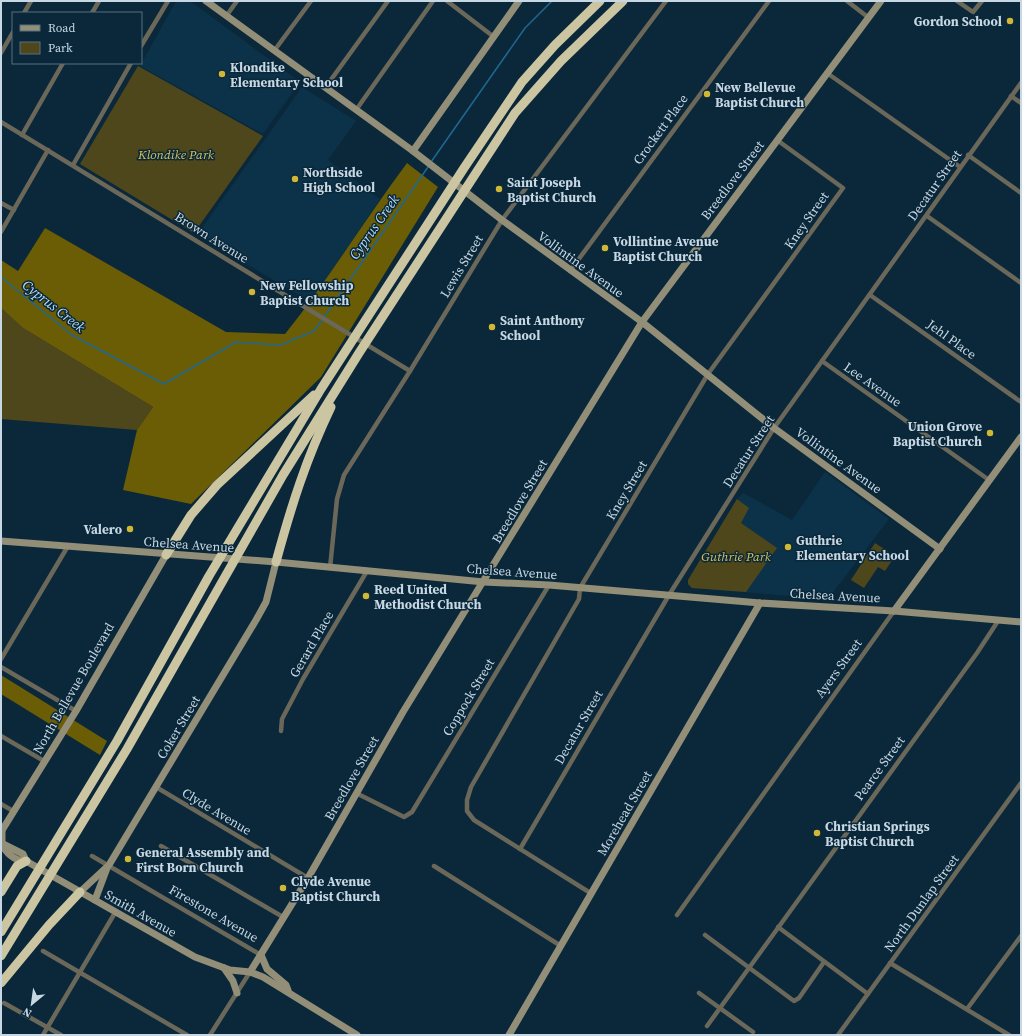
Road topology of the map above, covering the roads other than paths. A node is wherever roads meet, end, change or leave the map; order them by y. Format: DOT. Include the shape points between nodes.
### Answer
graph roads {
  1 [pos="31,1"];
  2 [pos="99,1"];
  3 [pos="168,1"];
  4 [pos="206,1"];
  5 [pos="237,1"];
  6 [pos="311,1"];
  7 [pos="388,1"];
  8 [pos="432,1"];
  9 [pos="448,1"];
  10 [pos="520,1"];
  11 [pos="599,1"];
  12 [pos="623,1"];
  13 [pos="666,1"];
  14 [pos="769,1"];
  15 [pos="847,1"];
  16 [pos="881,1"];
  17 [pos="957,1"];
  18 [pos="982,1"];
  19 [pos="25,12"];
  20 [pos="93,12"];
  21 [pos="226,16"];
  22 [pos="869,18"];
  23 [pos="12,34"];
  24 [pos="494,37"];
  25 [pos="142,44"];
  26 [pos="274,51"];
  27 [pos="1,53"];
  28 [pos="62,64"];
  29 [pos="130,64"];
  30 [pos="827,73"];
  31 [pos="1021,83"];
  32 [pos="325,88"];
  33 [pos="1011,96"];
  34 [pos="1021,103"];
  35 [pos="356,110"];
  36 [pos="1,122"];
  37 [pos="22,134"];
  38 [pos="777,140"];
  39 [pos="48,150"];
  40 [pos="413,152"];
  41 [pos="968,155"];
  42 [pos="73,165"];
  43 [pos="960,167"];
  44 [pos="1021,193"];
  45 [pos="1,202"];
  46 [pos="14,210"];
  47 [pos="927,216"];
  48 [pos="502,220"];
  49 [pos="1,232"];
  50 [pos="570,271"];
  51 [pos="1021,283"];
  52 [pos="870,295"];
  53 [pos="642,322"];
  54 [pos="822,361"];
  55 [pos="350,367"];
  56 [pos="410,372"];
  57 [pos="708,374"];
  58 [pos="321,389"];
  59 [pos="1021,402"];
  60 [pos="774,428"];
  61 [pos="1021,437"];
  62 [pos="989,480"];
  63 [pos="1,541"];
  64 [pos="68,546"];
  65 [pos="940,549"];
  66 [pos="166,555"];
  67 [pos="276,562"];
  68 [pos="330,568"];
  69 [pos="367,571"];
  70 [pos="484,582"];
  71 [pos="549,585"];
  72 [pos="580,588"];
  73 [pos="669,595"];
  74 [pos="760,603"];
  75 [pos="894,611"];
  76 [pos="998,620"];
  77 [pos="1021,622"];
  78 [pos="1,659"];
  79 [pos="1,667"];
  80 [pos="76,711"];
  81 [pos="281,730"];
  82 [pos="1,736"];
  83 [pos="44,761"];
  84 [pos="1021,783"];
  85 [pos="156,787"];
  86 [pos="356,793"];
  87 [pos="1,804"];
  88 [pos="13,811"];
  89 [pos="2,831"];
  90 [pos="1,842"];
  91 [pos="161,846"];
  92 [pos="520,848"];
  93 [pos="1,854"];
  94 [pos="92,856"];
  95 [pos="13,858"];
  96 [pos="26,861"];
  97 [pos="109,865"];
  98 [pos="434,866"];
  99 [pos="308,878"];
  100 [pos="1,892"];
  101 [pos="80,892"];
  102 [pos="592,894"];
  103 [pos="95,900"];
  104 [pos="116,911"];
  105 [pos="677,915"];
  106 [pos="283,916"];
  107 [pos="778,927"];
  108 [pos="1,932"];
  109 [pos="705,935"];
  110 [pos="1021,936"];
  111 [pos="561,946"];
  112 [pos="43,951"];
  113 [pos="261,955"];
  114 [pos="1,956"];
  115 [pos="824,962"];
  116 [pos="890,963"];
  117 [pos="223,967"];
  118 [pos="749,967"];
  119 [pos="80,972"];
  120 [pos="250,972"];
  121 [pos="1,982"];
  122 [pos="289,992"];
  123 [pos="237,993"];
  124 [pos="699,993"];
  125 [pos="868,994"];
  126 [pos="4,1002"];
  127 [pos="719,1008"];
  128 [pos="967,1009"];
  129 [pos="707,1026"];
  130 [pos="48,1027"];
  131 [pos="753,1032"];
  132 [pos="43,1035"];
  133 [pos="61,1035"];
  134 [pos="187,1035"];
  135 [pos="210,1035"];
  136 [pos="357,1035"];
  137 [pos="509,1035"];
  138 [pos="838,1035"];
  139 [pos="1009,1035"];
  1 -- 19 [label="street"];
  2 -- 20 [label="street"];
  3 -- 25 [label="street"];
  4 -- 21 [label="street, Vollintine Avenue"];
  5 -- 21 [label="street"];
  6 -- 26 [label="street"];
  7 -- 32 [label="street"];
  8 -- 35 [label="street"];
  9 -- 24 [label="street"];
  10 -- 24 [label="street"];
  11 -- 58 [label="highway" via="522,82"];
  12 -- 55 [label="highway" via="561,61 515,113"];
  13 -- 48 [label="street, Lewis Street"];
  14 -- 50 [label="street, Crockett Place"];
  15 -- 22 [label="street"];
  16 -- 22 [label="street, Breedlove Street"];
  17 -- 18 [label="street" via="973,12"];
  21 -- 26 [label="street, Vollintine Avenue"];
  22 -- 30 [label="street, Breedlove Street"];
  23 -- 27 [label="street"];
  24 -- 40 [label="street"];
  26 -- 32 [label="street, Vollintine Avenue"];
  28 -- 37 [label="street"];
  29 -- 42 [label="street"];
  30 -- 38 [label="street, Breedlove Street"];
  30 -- 43 [label="street"];
  31 -- 33 [label="street, Decatur Street"];
  32 -- 35 [label="street, Vollintine Avenue"];
  33 -- 34 [label="street"];
  33 -- 41 [label="street, Decatur Street"];
  35 -- 40 [label="street, Vollintine Avenue"];
  36 -- 37 [label="street, Brown Avenue"];
  37 -- 39 [label="street, Brown Avenue"];
  38 -- 53 [label="street, Breedlove Street"];
  38 -- 57 [label="street, Kney Street" via="843,188"];
  39 -- 42 [label="street, Brown Avenue"];
  39 -- 46 [label="street"];
  40 -- 48 [label="street, Vollintine Avenue"];
  41 -- 43 [label="street, Decatur Street"];
  41 -- 44 [label="street"];
  42 -- 56 [label="street, Brown Avenue"];
  43 -- 47 [label="street, Decatur Street"];
  45 -- 46 [label="street"];
  46 -- 49 [label="street"];
  47 -- 51 [label="street"];
  47 -- 52 [label="street, Decatur Street"];
  48 -- 50 [label="street, Vollintine Avenue"];
  48 -- 56 [label="street, Lewis Street"];
  50 -- 53 [label="street, Vollintine Avenue"];
  52 -- 54 [label="street, Decatur Street"];
  52 -- 59 [label="street, Jehl Place"];
  53 -- 57 [label="street, Vollintine Avenue"];
  53 -- 70 [label="street, Breedlove Street"];
  54 -- 60 [label="street, Decatur Street"];
  54 -- 62 [label="street, Lee Avenue"];
  55 -- 67 [label="highway" via="312,448 294,496"];
  55 -- 114 [label="highway" via="241,547 127,749"];
  56 -- 68 [label="street, Lewis Street" via="344,475 337,499"];
  57 -- 60 [label="street, Vollintine Avenue"];
  57 -- 72 [label="street, Kney Street"];
  58 -- 66 [label="highway" via="217,485 191,515"];
  58 -- 108 [label="highway" via="228,543 117,741"];
  60 -- 65 [label="street, Vollintine Avenue"];
  60 -- 73 [label="street, Decatur Street"];
  61 -- 62 [label="street, Ayers Street"];
  62 -- 65 [label="street, Ayers Street"];
  63 -- 64 [label="street, Chelsea Avenue"];
  64 -- 66 [label="street, Chelsea Avenue"];
  64 -- 78 [label="street"];
  65 -- 75 [label="street, Ayers Street"];
  66 -- 67 [label="street, Chelsea Avenue"];
  66 -- 80 [label="street, North Bellevue Boulevard"];
  67 -- 68 [label="street, Chelsea Avenue"];
  67 -- 85 [label="street, Coker Street" via="266,602"];
  68 -- 69 [label="street, Chelsea Avenue"];
  69 -- 70 [label="street, Chelsea Avenue"];
  69 -- 81 [label="street, Gerard Place" via="303,679 282,719"];
  70 -- 71 [label="street, Chelsea Avenue"];
  70 -- 86 [label="street, Breedlove Street"];
  71 -- 72 [label="street, Chelsea Avenue"];
  71 -- 86 [label="street, Coppock Street" via="412,812 404,817"];
  72 -- 73 [label="street, Chelsea Avenue"];
  72 -- 92 [label="street, Kney Street" via="579,599 471,787 467,800 467,811 474,820"];
  73 -- 74 [label="street, Chelsea Avenue"];
  73 -- 92 [label="street, Decatur Street"];
  74 -- 75 [label="street, Chelsea Avenue"];
  74 -- 102 [label="street, Morehead Street"];
  75 -- 76 [label="street, Chelsea Avenue"];
  75 -- 105 [label="street, Ayers Street"];
  76 -- 77 [label="street, Chelsea Avenue"];
  76 -- 107 [label="street, Pearce Street"];
  79 -- 80 [label="street"];
  80 -- 83 [label="street, North Bellevue Boulevard"];
  82 -- 83 [label="street"];
  83 -- 88 [label="street, North Bellevue Boulevard"];
  84 -- 116 [label="street, North Dunlap Street"];
  85 -- 97 [label="street, Coker Street"];
  85 -- 99 [label="street, Clyde Avenue"];
  86 -- 99 [label="street, Breedlove Street"];
  87 -- 88 [label="street"];
  88 -- 89 [label="street, North Bellevue Boulevard"];
  89 -- 90 [label="street"];
  90 -- 95 [label="street"];
  90 -- 96 [label="street, Smith Avenue" via="23,854"];
  91 -- 106 [label="street"];
  92 -- 102 [label="street"];
  93 -- 95 [label="street, Smith Avenue"];
  94 -- 97 [label="street, Firestone Avenue"];
  95 -- 96 [label="street, Smith Avenue"];
  96 -- 100 [label="highway" via="17,866"];
  96 -- 101 [label="street, Smith Avenue"];
  97 -- 101 [label="street, Coker Street"];
  97 -- 103 [label="street"];
  97 -- 113 [label="street, Firestone Avenue"];
  98 -- 111 [label="street"];
  99 -- 106 [label="street, Breedlove Street"];
  101 -- 103 [label="street, Smith Avenue"];
  101 -- 121 [label="highway"];
  102 -- 111 [label="street, Morehead Street"];
  103 -- 104 [label="street, Smith Avenue"];
  104 -- 117 [label="street, Smith Avenue" via="184,951"];
  104 -- 119 [label="street"];
  106 -- 113 [label="street, Breedlove Street"];
  107 -- 115 [label="street"];
  107 -- 118 [label="street, Pearce Street"];
  109 -- 118 [label="street"];
  110 -- 128 [label="street"];
  111 -- 137 [label="street, Morehead Street"];
  112 -- 119 [label="street"];
  113 -- 120 [label="street, Breedlove Street"];
  113 -- 122 [label="street" via="267,968 286,985"];
  115 -- 118 [label="street" via="799,998 794,1001"];
  115 -- 125 [label="street"];
  116 -- 125 [label="street, North Dunlap Street"];
  116 -- 128 [label="street"];
  117 -- 120 [label="street, Smith Avenue"];
  117 -- 123 [label="street" via="233,981"];
  118 -- 127 [label="street, Pearce Street"];
  119 -- 130 [label="street"];
  119 -- 134 [label="street"];
  120 -- 122 [label="street"];
  120 -- 123 [label="street, Breedlove Street"];
  122 -- 136 [label="street"];
  123 -- 135 [label="street, Breedlove Street"];
  124 -- 127 [label="street"];
  125 -- 138 [label="street, North Dunlap Street"];
  126 -- 130 [label="street"];
  127 -- 129 [label="street, Pearce Street"];
  127 -- 131 [label="street"];
  128 -- 139 [label="street"];
  130 -- 132 [label="street"];
  130 -- 133 [label="street"];
}
